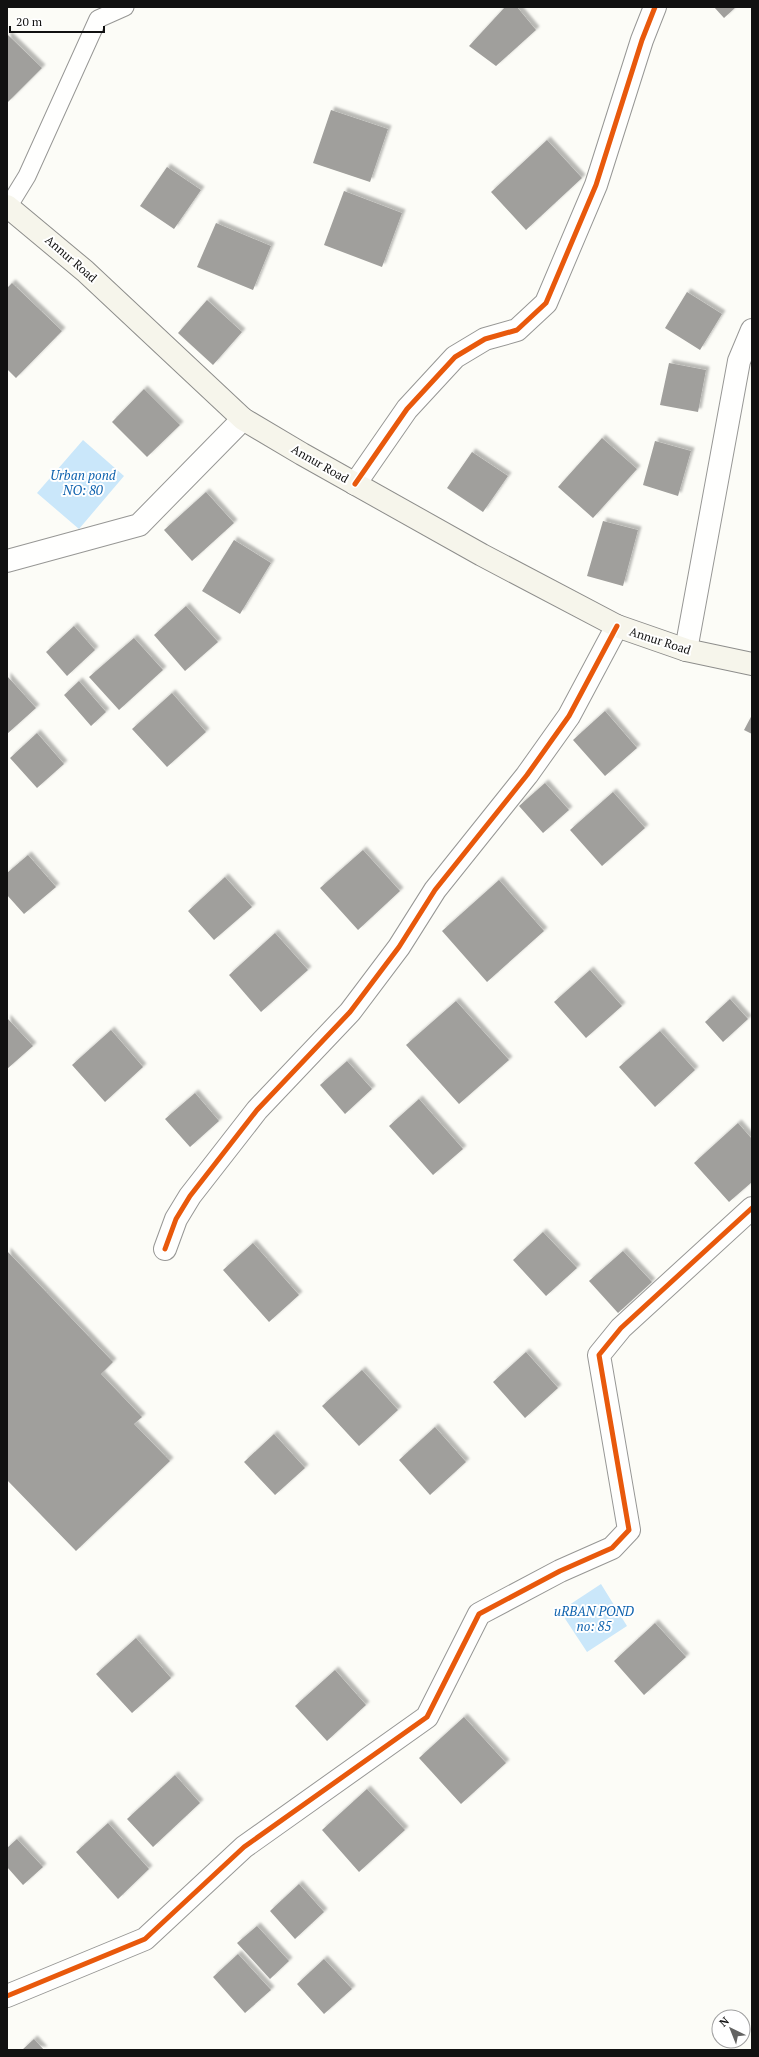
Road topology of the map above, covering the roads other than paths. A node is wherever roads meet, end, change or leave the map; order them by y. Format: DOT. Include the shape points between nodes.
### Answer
graph roads {
  1 [pos="125,7"];
  2 [pos="655,7"];
  3 [pos="8,206"];
  4 [pos="752,330"];
  5 [pos="243,419"];
  6 [pos="355,484"];
  7 [pos="7,561"];
  8 [pos="617,626"];
  9 [pos="686,650"];
  10 [pos="752,664"];
  11 [pos="752,1208"];
  12 [pos="165,1249"];
  13 [pos="7,1996"];
  1 -- 3 [label="lane" via="98,19 27,176"];
  2 -- 6 [label="street" via="596,185 546,303 517,330 485,339 455,357 407,409"];
  3 -- 5 [label="main road, Annur Road" via="85,271"];
  4 -- 9 [label="street" via="739,361"];
  5 -- 6 [label="main road, Annur Road"];
  5 -- 7 [label="street" via="139,525"];
  6 -- 8 [label="main road, Annur Road"];
  8 -- 9 [label="main road, Annur Road"];
  8 -- 12 [label="street" via="569,716 527,775 435,890 399,947 350,1012 257,1110 190,1196 176,1219"];
  9 -- 10 [label="main road, Annur Road"];
  11 -- 13 [label="street" via="621,1328 599,1355 629,1530 612,1548 560,1571 479,1614 427,1717 244,1847 145,1939"];
}
